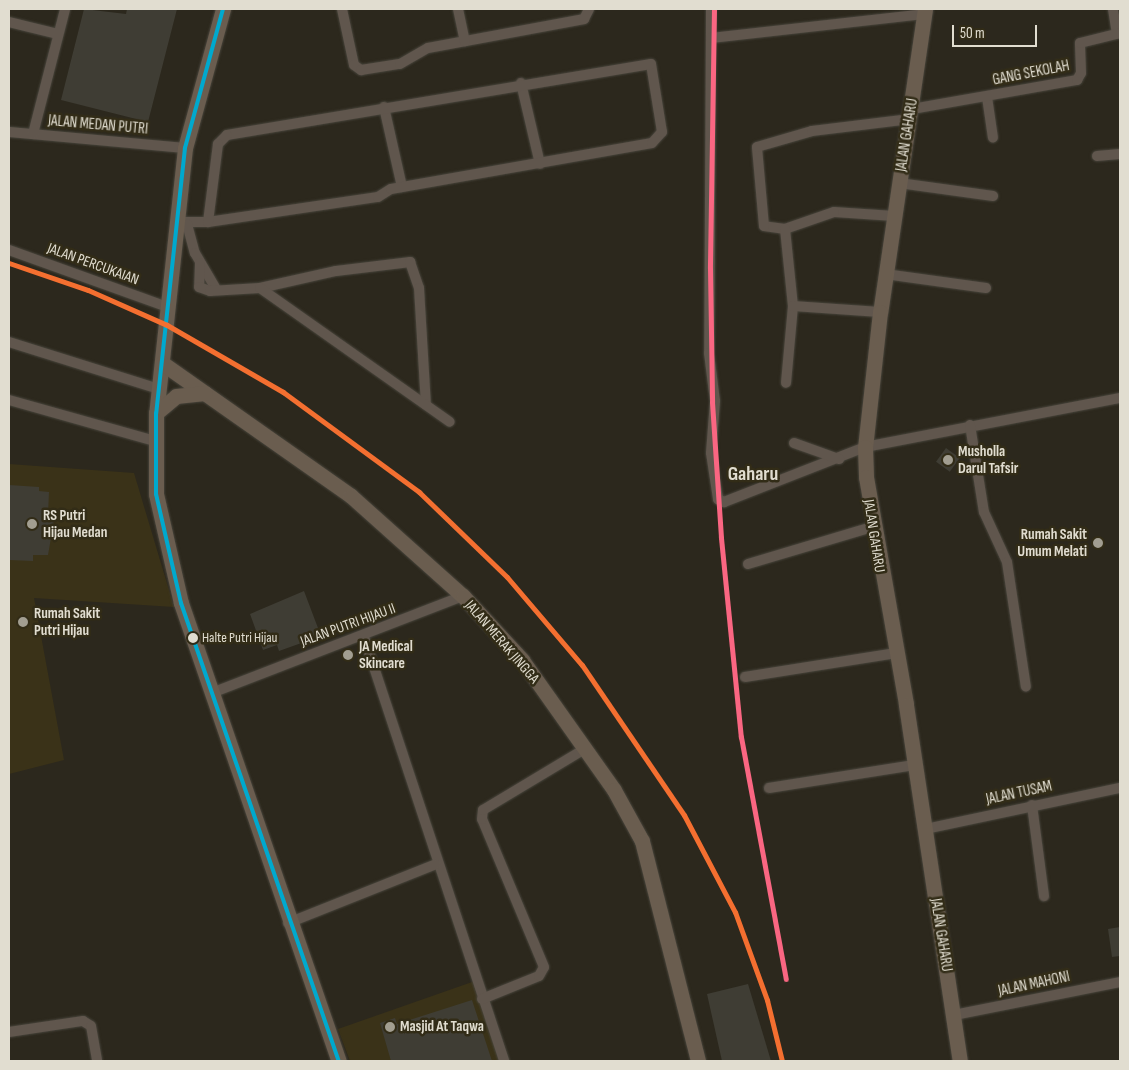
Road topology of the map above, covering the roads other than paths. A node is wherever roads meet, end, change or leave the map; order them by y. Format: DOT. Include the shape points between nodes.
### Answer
graph roads {
  1 [pos="65,9"];
  2 [pos="223,9"];
  3 [pos="342,9"];
  4 [pos="458,9"];
  5 [pos="589,9"];
  6 [pos="711,9"];
  7 [pos="1113,9"];
  8 [pos="925,11"];
  9 [pos="9,22"];
  10 [pos="58,34"];
  11 [pos="1118,34"];
  12 [pos="711,38"];
  13 [pos="465,41"];
  14 [pos="521,83"];
  15 [pos="986,97"];
  16 [pos="384,107"];
  17 [pos="911,114"];
  18 [pos="9,132"];
  19 [pos="33,134"];
  20 [pos="993,138"];
  21 [pos="185,148"];
  22 [pos="1120,154"];
  23 [pos="1097,156"];
  24 [pos="540,164"];
  25 [pos="899,183"];
  26 [pos="402,187"];
  27 [pos="993,196"];
  28 [pos="894,216"];
  29 [pos="208,222"];
  30 [pos="182,223"];
  31 [pos="785,229"];
  32 [pos="9,250"];
  33 [pos="885,274"];
  34 [pos="260,288"];
  35 [pos="986,288"];
  36 [pos="793,306"];
  37 [pos="167,308"];
  38 [pos="880,312"];
  39 [pos="9,342"];
  40 [pos="162,363"];
  41 [pos="786,383"];
  42 [pos="159,389"];
  43 [pos="205,393"];
  44 [pos="1120,398"];
  45 [pos="9,400"];
  46 [pos="426,405"];
  47 [pos="156,413"];
  48 [pos="450,422"];
  49 [pos="970,425"];
  50 [pos="155,441"];
  51 [pos="794,443"];
  52 [pos="865,447"];
  53 [pos="840,458"];
  54 [pos="872,527"];
  55 [pos="748,564"];
  56 [pos="463,596"];
  57 [pos="364,637"];
  58 [pos="896,653"];
  59 [pos="745,677"];
  60 [pos="1026,687"];
  61 [pos="214,692"];
  62 [pos="586,748"];
  63 [pos="914,765"];
  64 [pos="769,788"];
  65 [pos="1120,788"];
  66 [pos="1032,805"];
  67 [pos="925,828"];
  68 [pos="436,864"];
  69 [pos="1044,896"];
  70 [pos="288,923"];
  71 [pos="1120,982"];
  72 [pos="482,999"];
  73 [pos="954,1015"];
  74 [pos="9,1032"];
  75 [pos="95,1061"];
  76 [pos="339,1061"];
  77 [pos="504,1061"];
  78 [pos="696,1061"];
  79 [pos="960,1061"];
  1 -- 10 [label="street"];
  2 -- 21 [label="main road"];
  3 -- 13 [label="street" via="354,65 361,70 400,64 428,48"];
  4 -- 13 [label="street"];
  5 -- 13 [label="street" via="584,19"];
  6 -- 12 [label="street"];
  7 -- 11 [label="street"];
  8 -- 12 [label="street"];
  8 -- 17 [label="main road, JALAN GAHARU"];
  9 -- 10 [label="street"];
  10 -- 19 [label="street"];
  11 -- 15 [label="street, GANG SEKOLAH" via="1080,43 1081,73 1077,80"];
  12 -- 53 [label="street" via="709,353 714,401 711,453 718,499 724,502"];
  14 -- 16 [label="street"];
  14 -- 24 [label="street"];
  14 -- 24 [label="street" via="651,64 662,132 659,139"];
  15 -- 17 [label="street, GANG SEKOLAH"];
  15 -- 20 [label="street"];
  16 -- 26 [label="street"];
  16 -- 29 [label="street" via="221,137"];
  17 -- 25 [label="main road, JALAN GAHARU"];
  17 -- 31 [label="street, GANG SEKOLAH" via="812,131 758,146 762,222 769,228"];
  18 -- 19 [label="street, JALAN MEDAN PUTRI"];
  19 -- 21 [label="street, JALAN MEDAN PUTRI"];
  21 -- 30 [label="main road"];
  22 -- 23 [label="street"];
  24 -- 26 [label="street"];
  25 -- 27 [label="street"];
  25 -- 28 [label="main road, JALAN GAHARU"];
  26 -- 29 [label="street" via="378,197"];
  28 -- 31 [label="street" via="834,212"];
  28 -- 33 [label="main road, JALAN GAHARU"];
  29 -- 30 [label="street"];
  30 -- 34 [label="street" via="200,263 199,287 204,291"];
  30 -- 37 [label="main road"];
  31 -- 36 [label="street"];
  32 -- 37 [label="street, JALAN PERCUKAIAN"];
  33 -- 35 [label="street"];
  33 -- 38 [label="main road, JALAN GAHARU"];
  34 -- 46 [label="street"];
  34 -- 46 [label="street" via="336,271 410,262 419,288"];
  36 -- 38 [label="street"];
  36 -- 41 [label="street"];
  37 -- 40 [label="main road"];
  38 -- 52 [label="main road, JALAN GAHARU"];
  39 -- 42 [label="street"];
  40 -- 42 [label="main road"];
  40 -- 43 [label="main road, JALAN MERAK JINGGA"];
  42 -- 47 [label="main road"];
  43 -- 47 [label="main road" via="176,396"];
  43 -- 56 [label="main road, JALAN MERAK JINGGA" via="351,496"];
  44 -- 49 [label="street"];
  45 -- 50 [label="street"];
  46 -- 48 [label="street"];
  47 -- 50 [label="main road"];
  49 -- 52 [label="street"];
  49 -- 60 [label="street" via="984,512 1007,562"];
  50 -- 61 [label="main road" via="156,494 176,588"];
  51 -- 53 [label="street"];
  52 -- 53 [label="street"];
  52 -- 54 [label="main road, JALAN GAHARU"];
  54 -- 55 [label="street"];
  54 -- 58 [label="main road, JALAN GAHARU"];
  56 -- 57 [label="street, JALAN PUTRI HIJAU II"];
  56 -- 62 [label="main road, JALAN MERAK JINGGA" via="522,660"];
  57 -- 61 [label="street, JALAN PUTRI HIJAU II"];
  57 -- 68 [label="street"];
  58 -- 59 [label="street"];
  58 -- 63 [label="main road, JALAN GAHARU"];
  61 -- 70 [label="main road"];
  62 -- 72 [label="street" via="483,810 482,819 544,967 539,976"];
  62 -- 78 [label="main road, JALAN MERAK JINGGA" via="614,790 651,867"];
  63 -- 64 [label="street"];
  63 -- 67 [label="main road, JALAN GAHARU"];
  65 -- 66 [label="street, JALAN TUSAM"];
  66 -- 67 [label="street, JALAN TUSAM"];
  66 -- 69 [label="street"];
  67 -- 73 [label="main road, JALAN GAHARU"];
  68 -- 70 [label="street"];
  68 -- 72 [label="street"];
  70 -- 76 [label="main road"];
  71 -- 73 [label="street, JALAN MAHONI"];
  72 -- 77 [label="street"];
  73 -- 79 [label="main road, JALAN GAHARU"];
  74 -- 75 [label="street" via="83,1020 91,1026"];
}
